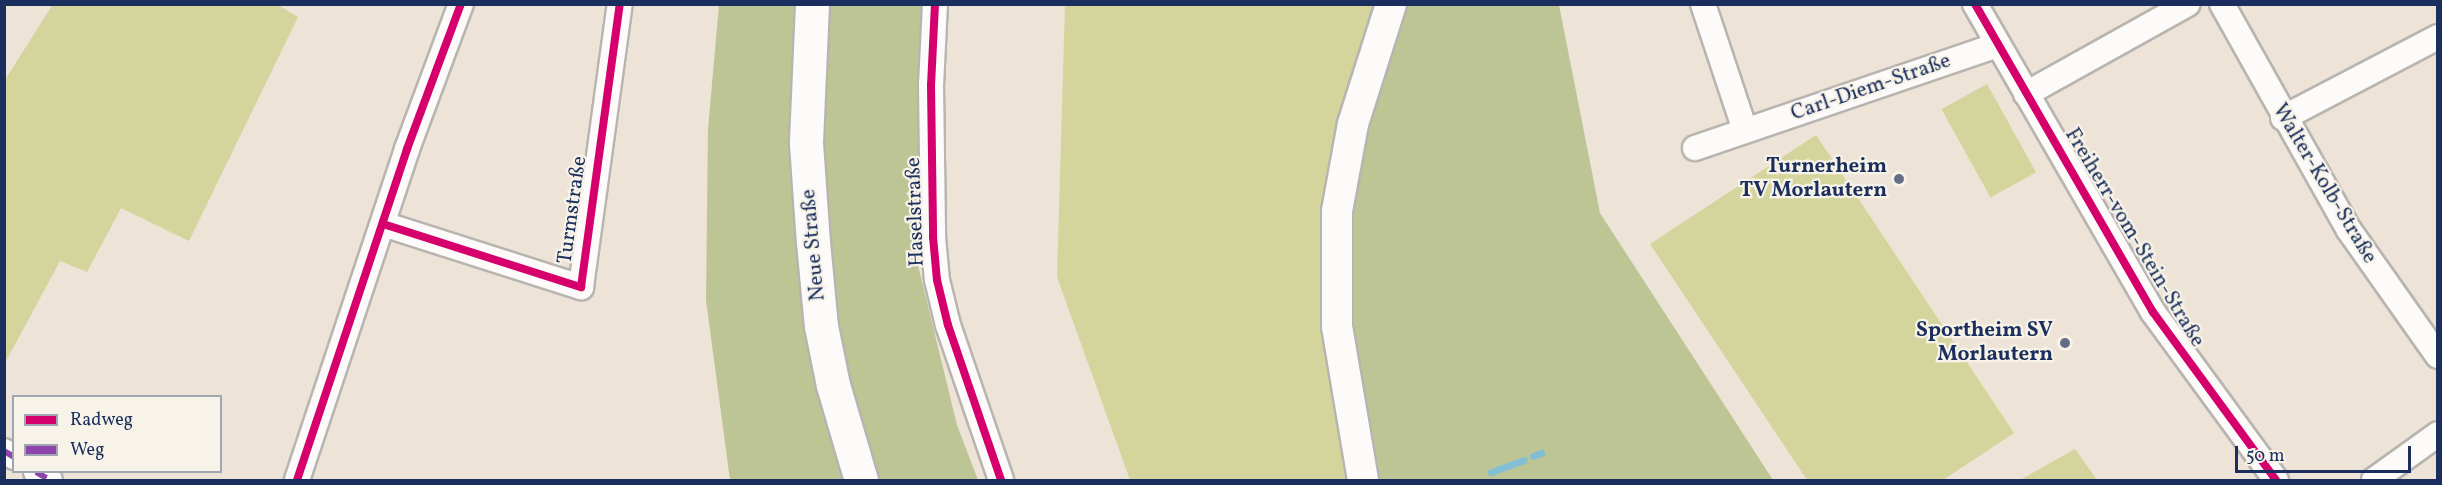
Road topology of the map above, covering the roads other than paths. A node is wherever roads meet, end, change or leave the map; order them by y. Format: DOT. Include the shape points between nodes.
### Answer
graph roads {
  1 [pos="460,4"];
  2 [pos="620,4"];
  3 [pos="812,4"];
  4 [pos="935,4"];
  5 [pos="1390,4"];
  6 [pos="1703,4"];
  7 [pos="1975,4"];
  8 [pos="2188,4"];
  9 [pos="2222,4"];
  10 [pos="2438,37"];
  11 [pos="1997,45"];
  12 [pos="2026,94"];
  13 [pos="2283,118"];
  14 [pos="1745,130"];
  15 [pos="1695,148"];
  16 [pos="382,224"];
  17 [pos="2438,357"];
  18 [pos="2438,434"];
  19 [pos="297,480"];
  20 [pos="861,480"];
  21 [pos="1001,480"];
  22 [pos="1364,480"];
  23 [pos="2276,480"];
  24 [pos="2374,480"];
  1 -- 16 [label="street"];
  2 -- 16 [label="street, Turmstraße" via="581,286"];
  3 -- 20 [label="main road, Neue Straße" via="806,143 815,263 833,385"];
  4 -- 21 [label="street, Haselstraße" via="931,97 937,280 948,325"];
  5 -- 22 [label="street" via="1353,124 1336,242 1337,326"];
  6 -- 14 [label="street"];
  7 -- 11 [label="street, Freiherr-vom-Stein-Straße"];
  8 -- 12 [label="street"];
  9 -- 13 [label="street, Walter-Kolb-Straße"];
  10 -- 13 [label="street"];
  11 -- 12 [label="street, Freiherr-vom-Stein-Straße"];
  11 -- 14 [label="street, Carl-Diem-Straße"];
  12 -- 23 [label="street, Freiherr-vom-Stein-Straße" via="2153,312"];
  13 -- 17 [label="street, Walter-Kolb-Straße" via="2349,230"];
  14 -- 15 [label="street, Carl-Diem-Straße"];
  16 -- 19 [label="street"];
  18 -- 24 [label="street"];
}
